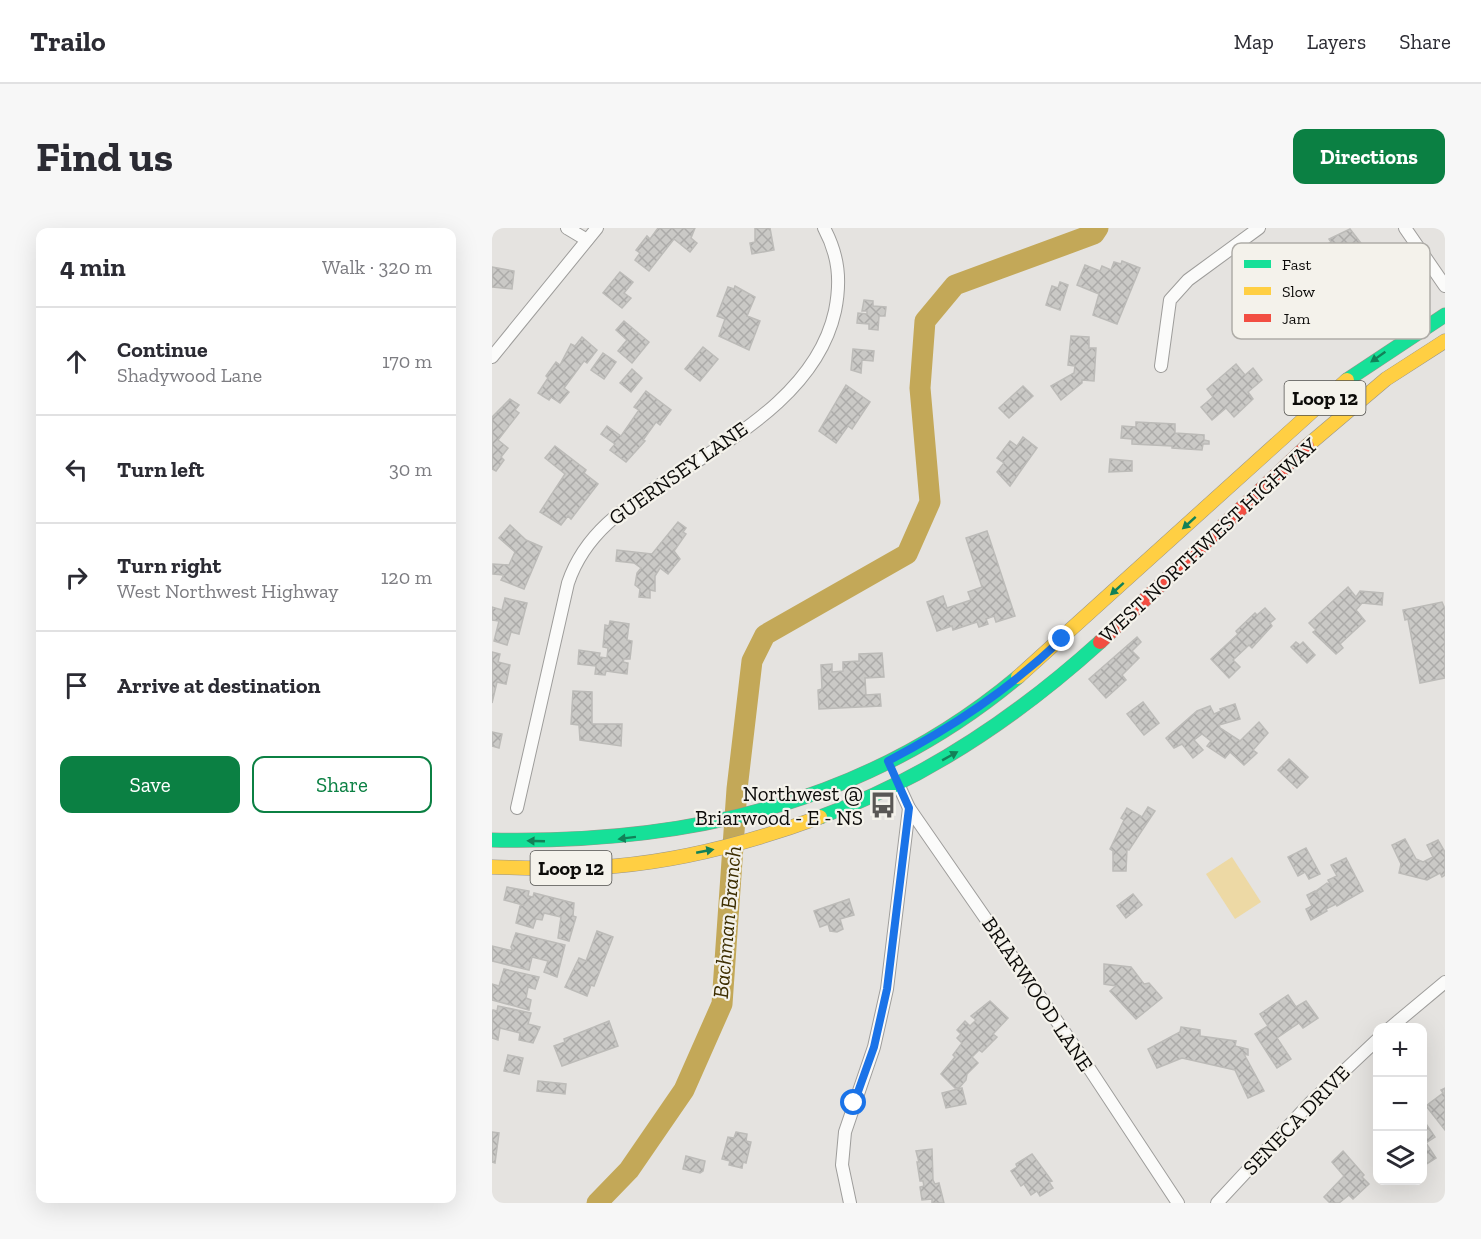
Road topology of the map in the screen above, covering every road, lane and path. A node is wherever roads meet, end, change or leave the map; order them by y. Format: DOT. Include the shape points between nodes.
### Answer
graph roads {
  1 [pos="567,228"];
  2 [pos="597,228"];
  3 [pos="824,228"];
  4 [pos="1259,228"];
  5 [pos="1405,228"];
  6 [pos="587,240"];
  7 [pos="1239,243"];
  8 [pos="1415,243"];
  9 [pos="1232,248"];
  10 [pos="1430,264"];
  11 [pos="1445,286"];
  12 [pos="1445,315"];
  13 [pos="1430,324"];
  14 [pos="1406,339"];
  15 [pos="1445,341"];
  16 [pos="492,357"];
  17 [pos="1161,366"];
  18 [pos="1160,549"];
  19 [pos="1177,568"];
  20 [pos="888,761"];
  21 [pos="898,784"];
  22 [pos="517,808"];
  23 [pos="909,808"];
  24 [pos="493,842"];
  25 [pos="492,867"];
  26 [pos="1445,982"];
  27 [pos="1396,1023"];
  28 [pos="1373,1043"];
  29 [pos="850,1203"];
  30 [pos="1178,1203"];
  31 [pos="1217,1203"];
  1 -- 6 [label="street"];
  2 -- 6 [label="street"];
  3 -- 22 [label="street, GUERNSEY LANE" via="837,263 839,289 829,330 802,377 744,428 604,524 576,562 568,582"];
  4 -- 7 [label="street"];
  5 -- 8 [label="street"];
  6 -- 16 [label="street"];
  9 -- 17 [label="street" via="1188,280 1170,300"];
  10 -- 11 [label="street"];
  12 -- 13 [label="main road, WEST NORTHWEST HIGHWAY / Loop 12, one-way"];
  14 -- 18 [label="main road, WEST NORTHWEST HIGHWAY / Loop 12, one-way" via="1341,384"];
  15 -- 19 [label="main road, WEST NORTHWEST HIGHWAY / Loop 12" via="1364,395"];
  18 -- 19 [label="main road"];
  18 -- 20 [label="main road, WEST NORTHWEST HIGHWAY / Loop 12, one-way" via="999,693 964,719"];
  21 -- 19 [label="main road, WEST NORTHWEST HIGHWAY / Loop 12, one-way" via="960,750 1031,701"];
  20 -- 21 [label="main road"];
  20 -- 24 [label="main road, WEST NORTHWEST HIGHWAY / Loop 12, one-way" via="793,802 674,831 579,842"];
  21 -- 23 [label="street, BRIARWOOD LANE"];
  25 -- 21 [label="main road, WEST NORTHWEST HIGHWAY / Loop 12, one-way" via="578,868 650,861 760,837 819,819"];
  23 -- 29 [label="street" via="887,989 874,1047 843,1141 842,1165"];
  23 -- 30 [label="street, BRIARWOOD LANE"];
  26 -- 27 [label="street"];
  28 -- 31 [label="street, SENECA DRIVE" via="1311,1102"];
}
